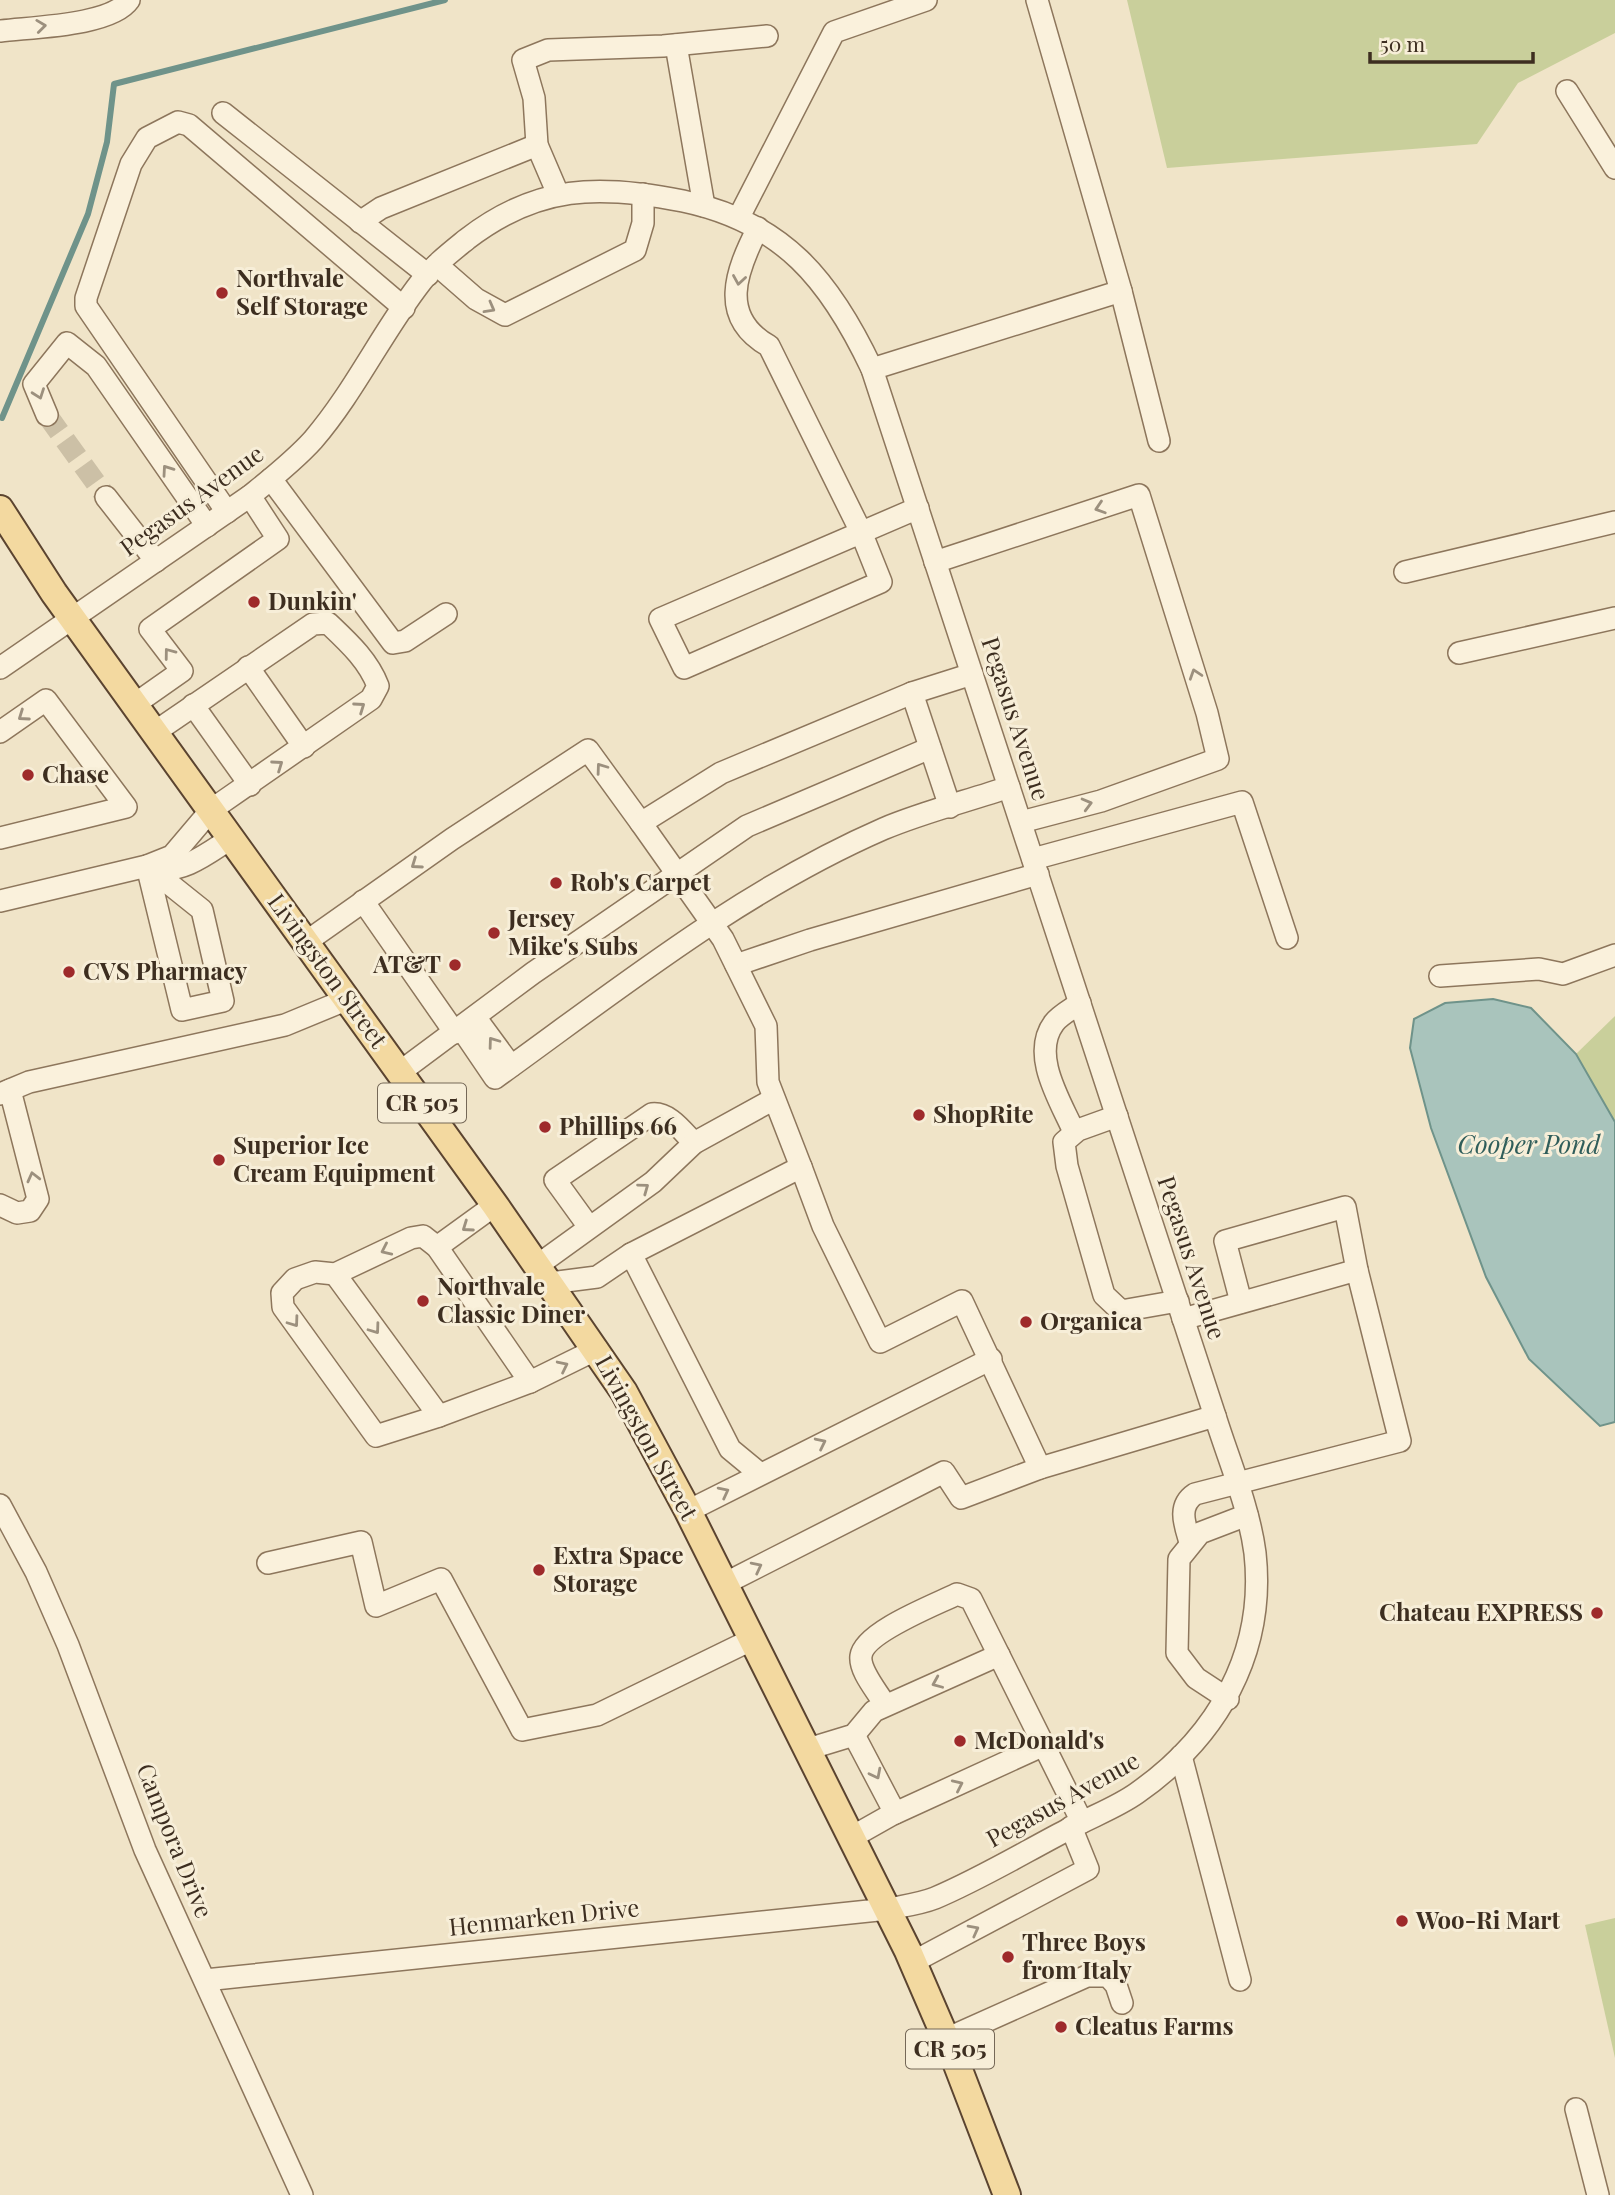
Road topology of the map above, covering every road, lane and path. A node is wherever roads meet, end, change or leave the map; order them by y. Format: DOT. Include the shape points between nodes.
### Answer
graph roads {
  1 [pos="97,0"];
  2 [pos="129,0"];
  3 [pos="926,0"];
  4 [pos="1037,0"];
  5 [pos="82,21"];
  6 [pos="0,31"];
  7 [pos="767,36"];
  8 [pos="676,45"];
  9 [pos="1567,91"];
  10 [pos="223,113"];
  11 [pos="537,145"];
  12 [pos="1615,167"];
  13 [pos="558,194"];
  14 [pos="643,194"];
  15 [pos="704,206"];
  16 [pos="740,217"];
  17 [pos="360,222"];
  18 [pos="758,228"];
  19 [pos="432,270"];
  20 [pos="1121,291"];
  21 [pos="404,308"];
  22 [pos="872,369"];
  23 [pos="47,415"];
  24 [pos="1158,441"];
  25 [pos="271,479"];
  26 [pos="250,496"];
  27 [pos="106,497"];
  28 [pos="918,508"];
  29 [pos="0,509"];
  30 [pos="227,512"];
  31 [pos="1615,522"];
  32 [pos="207,526"];
  33 [pos="861,532"];
  34 [pos="156,561"];
  35 [pos="935,562"];
  36 [pos="1405,572"];
  37 [pos="446,614"];
  38 [pos="72,618"];
  39 [pos="1615,618"];
  40 [pos="1458,653"];
  41 [pos="248,667"];
  42 [pos="0,668"];
  43 [pos="972,674"];
  44 [pos="912,693"];
  45 [pos="135,704"];
  46 [pos="193,705"];
  47 [pos="0,732"];
  48 [pos="155,732"];
  49 [pos="304,747"];
  50 [pos="930,748"];
  51 [pos="250,785"];
  52 [pos="1009,787"];
  53 [pos="950,807"];
  54 [pos="211,810"];
  55 [pos="1021,822"];
  56 [pos="641,823"];
  57 [pos="0,838"];
  58 [pos="234,843"];
  59 [pos="147,866"];
  60 [pos="1035,867"];
  61 [pos="677,874"];
  62 [pos="0,901"];
  63 [pos="363,901"];
  64 [pos="711,922"];
  65 [pos="1287,938"];
  66 [pos="306,942"];
  67 [pos="1615,955"];
  68 [pos="736,965"];
  69 [pos="1440,976"];
  70 [pos="348,999"];
  71 [pos="1080,1003"];
  72 [pos="464,1026"];
  73 [pos="400,1072"];
  74 [pos="5,1092"];
  75 [pos="774,1098"];
  76 [pos="1117,1116"];
  77 [pos="1074,1132"];
  78 [pos="694,1143"];
  79 [pos="801,1167"];
  80 [pos="0,1205"];
  81 [pos="495,1205"];
  82 [pos="589,1227"];
  83 [pos="437,1247"];
  84 [pos="631,1254"];
  85 [pos="1357,1270"];
  86 [pos="335,1274"];
  87 [pos="544,1274"];
  88 [pos="1241,1302"];
  89 [pos="1180,1310"];
  90 [pos="597,1349"];
  91 [pos="991,1359"];
  92 [pos="530,1382"];
  93 [pos="439,1416"];
  94 [pos="1215,1416"];
  95 [pos="1040,1468"];
  96 [pos="760,1473"];
  97 [pos="1237,1483"];
  98 [pos="0,1505"];
  99 [pos="688,1511"];
  100 [pos="1247,1515"];
  101 [pos="1190,1542"];
  102 [pos="268,1563"];
  103 [pos="724,1584"];
  104 [pos="753,1639"];
  105 [pos="999,1655"];
  106 [pos="1228,1699"];
  107 [pos="885,1705"];
  108 [pos="855,1735"];
  109 [pos="1044,1745"];
  110 [pos="808,1749"];
  111 [pos="1181,1756"];
  112 [pos="895,1813"];
  113 [pos="1076,1825"];
  114 [pos="852,1837"];
  115 [pos="888,1909"];
  116 [pos="913,1962"];
  117 [pos="205,1980"];
  118 [pos="1241,1980"];
  119 [pos="1122,2003"];
  120 [pos="946,2039"];
  121 [pos="1576,2109"];
  122 [pos="1002,2194"];
  123 [pos="302,2195"];
  124 [pos="1598,2195"];
  1 -- 5 [label="street"];
  2 -- 5 [label="street" via="122,9"];
  3 -- 16 [label="street" via="834,32"];
  4 -- 20 [label="street"];
  6 -- 5 [label="street, one-way"];
  7 -- 8 [label="street"];
  8 -- 11 [label="street" via="548,50 523,60 534,98"];
  8 -- 15 [label="street"];
  9 -- 12 [label="street"];
  10 -- 17 [label="street"];
  11 -- 13 [label="street"];
  11 -- 17 [label="street" via="381,208"];
  13 -- 14 [label="street, Pegasus Avenue" via="582,190"];
  13 -- 19 [label="street, Pegasus Avenue" via="509,210"];
  14 -- 15 [label="street, Pegasus Avenue"];
  19 -- 14 [label="street, one-way" via="505,315 635,250 643,223"];
  15 -- 16 [label="street, Pegasus Avenue"];
  16 -- 18 [label="street, Pegasus Avenue"];
  17 -- 19 [label="street"];
  18 -- 22 [label="street, Pegasus Avenue" via="804,264 828,291 850,321"];
  18 -- 33 [label="street, one-way" via="737,279 736,313 748,332 769,346"];
  19 -- 21 [label="street, Pegasus Avenue"];
  20 -- 22 [label="street"];
  20 -- 24 [label="street"];
  21 -- 25 [label="street, Pegasus Avenue" via="313,440"];
  21 -- 30 [label="street" via="189,125 178,122 147,138 131,164 86,306"];
  22 -- 28 [label="street, Pegasus Avenue"];
  32 -- 23 [label="street, one-way" via="96,366 67,342 34,384"];
  25 -- 26 [label="street, Pegasus Avenue"];
  25 -- 37 [label="street" via="393,643 405,641"];
  26 -- 30 [label="street, Pegasus Avenue"];
  45 -- 26 [label="street, one-way" via="182,671 150,629 278,539"];
  27 -- 34 [label="street"];
  28 -- 33 [label="street"];
  28 -- 35 [label="street, Pegasus Avenue"];
  29 -- 38 [label="main road, Livingston Street / CR 505"];
  30 -- 32 [label="street, Pegasus Avenue"];
  31 -- 36 [label="street"];
  32 -- 34 [label="street, Pegasus Avenue"];
  33 -- 33 [label="street" via="660,619 684,668 881,582"];
  34 -- 38 [label="street, Pegasus Avenue"];
  35 -- 43 [label="street, Pegasus Avenue"];
  55 -- 35 [label="street, one-way" via="1101,801 1218,759 1139,495"];
  38 -- 42 [label="street, Pegasus Avenue"];
  38 -- 45 [label="main road, Livingston Street / CR 505"];
  39 -- 40 [label="street"];
  41 -- 46 [label="street"];
  41 -- 49 [label="street"];
  49 -- 41 [label="street, one-way" via="372,699 378,686 372,671 328,622 313,624"];
  43 -- 44 [label="street"];
  43 -- 52 [label="street, Pegasus Avenue"];
  44 -- 50 [label="street"];
  44 -- 56 [label="street" via="721,773"];
  45 -- 48 [label="main road, Livingston Street / CR 505"];
  46 -- 48 [label="street"];
  46 -- 51 [label="street"];
  57 -- 47 [label="street, one-way" via="126,807 46,700"];
  48 -- 54 [label="main road, Livingston Street / CR 505"];
  51 -- 49 [label="street, one-way"];
  50 -- 53 [label="street"];
  50 -- 61 [label="street" via="747,826"];
  51 -- 54 [label="street"];
  52 -- 53 [label="street"];
  52 -- 55 [label="street, Pegasus Avenue"];
  53 -- 64 [label="street" via="884,829"];
  54 -- 58 [label="main road, Livingston Street / CR 505"];
  54 -- 59 [label="street" via="172,856"];
  55 -- 60 [label="street, Pegasus Avenue"];
  56 -- 61 [label="street"];
  56 -- 63 [label="street, one-way" via="588,750"];
  58 -- 59 [label="street" via="227,841 168,871"];
  58 -- 66 [label="main road, Livingston Street / CR 505"];
  59 -- 59 [label="street" via="182,1010 223,1001 202,910"];
  59 -- 62 [label="street"];
  60 -- 65 [label="street" via="1242,802"];
  60 -- 68 [label="street"];
  60 -- 71 [label="street, Pegasus Avenue"];
  61 -- 64 [label="street"];
  61 -- 72 [label="street"];
  63 -- 66 [label="street"];
  63 -- 72 [label="street"];
  64 -- 68 [label="street"];
  64 -- 72 [label="street" via="503,1072"];
  66 -- 70 [label="main road, Livingston Street / CR 505"];
  67 -- 69 [label="street" via="1563,974 1539,969"];
  68 -- 75 [label="street" via="766,1026 768,1082"];
  70 -- 73 [label="main road, Livingston Street / CR 505"];
  70 -- 74 [label="street" via="285,1025 55,1076"];
  71 -- 76 [label="street, Pegasus Avenue"];
  71 -- 77 [label="street" via="1055,1020 1045,1045 1052,1083"];
  72 -- 73 [label="street"];
  73 -- 81 [label="main road, Livingston Street / CR 505"];
  80 -- 74 [label="street, one-way" via="17,1213 30,1211 38,1199"];
  75 -- 78 [label="street"];
  75 -- 79 [label="street"];
  76 -- 77 [label="street"];
  76 -- 89 [label="street, Pegasus Avenue"];
  77 -- 89 [label="street" via="1063,1142 1067,1166 1104,1295 1121,1311"];
  82 -- 78 [label="street, one-way" via="653,1182"];
  78 -- 82 [label="street" via="669,1118 652,1114 555,1180"];
  79 -- 84 [label="street"];
  79 -- 91 [label="street" via="823,1226 880,1342 962,1301"];
  81 -- 83 [label="street, one-way"];
  81 -- 87 [label="main road, Livingston Street / CR 505"];
  82 -- 87 [label="street"];
  83 -- 86 [label="street, one-way" via="423,1236 411,1238"];
  83 -- 92 [label="street"];
  84 -- 87 [label="street" via="597,1277"];
  84 -- 96 [label="street" via="730,1449"];
  85 -- 88 [label="street"];
  85 -- 88 [label="street" via="1345,1207 1225,1241"];
  85 -- 97 [label="street" via="1399,1441"];
  86 -- 93 [label="street, one-way"];
  86 -- 93 [label="street, one-way" via="315,1272 295,1279 282,1293 283,1307 376,1436"];
  87 -- 90 [label="main road, Livingston Street / CR 505"];
  88 -- 89 [label="street"];
  89 -- 94 [label="street, Pegasus Avenue"];
  92 -- 90 [label="street, one-way"];
  90 -- 99 [label="main road, Livingston Street / CR 505"];
  91 -- 95 [label="street"];
  96 -- 91 [label="street, one-way"];
  92 -- 93 [label="street"];
  94 -- 95 [label="street"];
  94 -- 97 [label="street, Pegasus Avenue"];
  103 -- 95 [label="street, one-way" via="944,1472 961,1498"];
  99 -- 96 [label="street, one-way"];
  97 -- 100 [label="street, Pegasus Avenue"];
  97 -- 101 [label="street" via="1189,1498 1183,1517"];
  98 -- 117 [label="street, Campora Drive" via="63,1633 145,1850"];
  99 -- 103 [label="main road, Livingston Street / CR 505"];
  100 -- 101 [label="street" via="1200,1533"];
  100 -- 106 [label="street, Pegasus Avenue" via="1256,1593 1252,1628"];
  101 -- 106 [label="street" via="1179,1559 1177,1653 1196,1678"];
  102 -- 104 [label="street" via="361,1542 376,1606 441,1579 522,1730 597,1716"];
  103 -- 104 [label="main road, Livingston Street / CR 505"];
  104 -- 110 [label="main road, Livingston Street / CR 505"];
  105 -- 107 [label="street, one-way"];
  105 -- 107 [label="street" via="971,1599 957,1594 868,1639 862,1665"];
  105 -- 109 [label="street"];
  106 -- 111 [label="street, Pegasus Avenue"];
  107 -- 108 [label="street" via="874,1711"];
  108 -- 110 [label="street"];
  108 -- 112 [label="street, one-way"];
  112 -- 109 [label="street, one-way"];
  109 -- 113 [label="street"];
  110 -- 114 [label="main road, Livingston Street / CR 505"];
  111 -- 113 [label="street, Pegasus Avenue" via="1135,1795"];
  111 -- 118 [label="street"];
  112 -- 114 [label="street"];
  113 -- 115 [label="street, Pegasus Avenue" via="932,1899"];
  116 -- 113 [label="street, one-way" via="1088,1869"];
  114 -- 115 [label="main road, Livingston Street / CR 505"];
  115 -- 116 [label="main road, Livingston Street / CR 505"];
  115 -- 117 [label="street, Henmarken Drive"];
  116 -- 120 [label="main road, Livingston Street / CR 505"];
  117 -- 123 [label="street, Campora Drive"];
  119 -- 120 [label="street" via="1108,1976 1087,1976"];
  120 -- 122 [label="main road, Livingston Street / CR 505"];
  121 -- 124 [label="street"];
}
